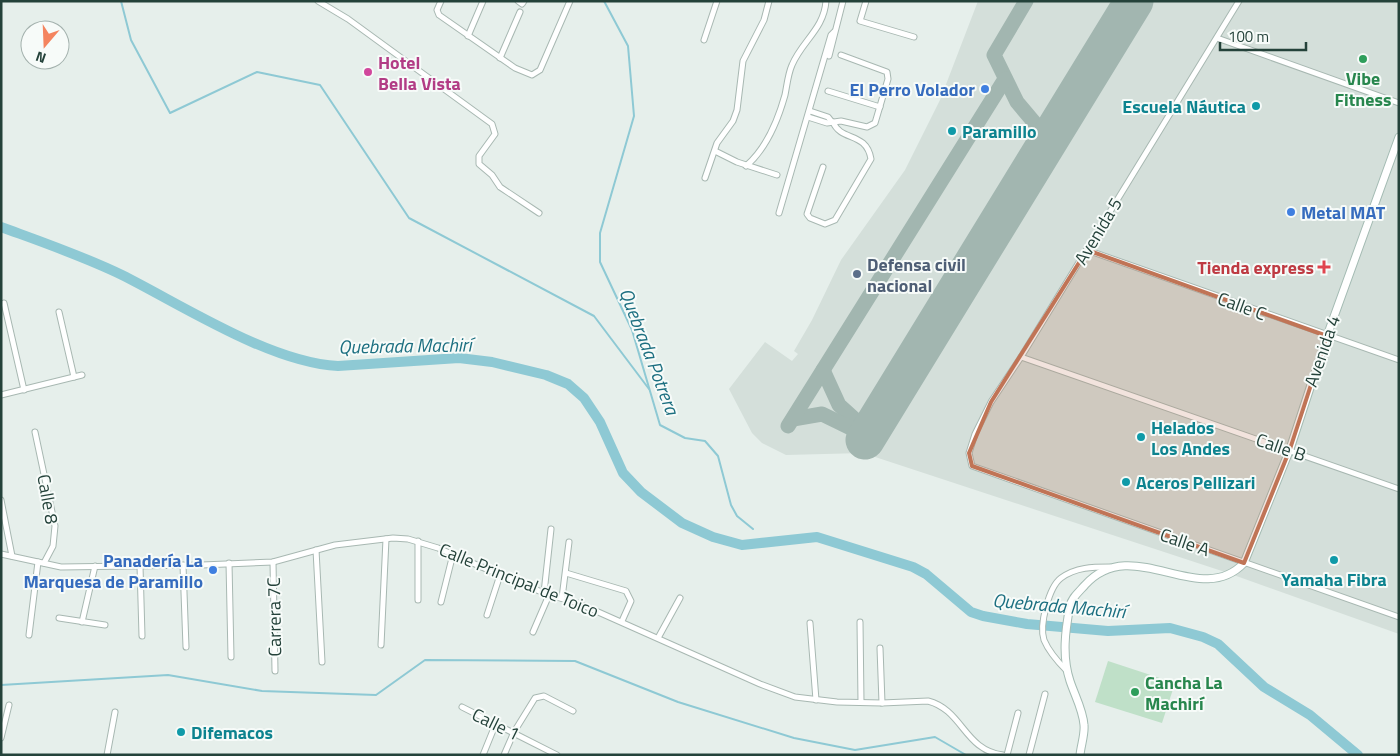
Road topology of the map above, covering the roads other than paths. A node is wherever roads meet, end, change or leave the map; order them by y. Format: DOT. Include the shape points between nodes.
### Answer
graph roads {
  1 [pos="318,1"];
  2 [pos="441,1"];
  3 [pos="483,1"];
  4 [pos="518,1"];
  5 [pos="524,1"];
  6 [pos="570,1"];
  7 [pos="717,1"];
  8 [pos="769,1"];
  9 [pos="826,1"];
  10 [pos="843,1"];
  11 [pos="866,1"];
  12 [pos="1240,1"];
  13 [pos="520,12"];
  14 [pos="468,36"];
  15 [pos="914,37"];
  16 [pos="1217,38"];
  17 [pos="704,40"];
  18 [pos="841,55"];
  19 [pos="500,58"];
  20 [pos="828,91"];
  21 [pos="1399,103"];
  22 [pos="880,107"];
  23 [pos="810,112"];
  24 [pos="833,122"];
  25 [pos="1399,137"];
  26 [pos="715,151"];
  27 [pos="746,166"];
  28 [pos="823,167"];
  29 [pos="777,175"];
  30 [pos="705,178"];
  31 [pos="539,212"];
  32 [pos="780,213"];
  33 [pos="1087,250"];
  34 [pos="4,303"];
  35 [pos="59,312"];
  36 [pos="1327,336"];
  37 [pos="1021,357"];
  38 [pos="1399,360"];
  39 [pos="82,375"];
  40 [pos="74,377"];
  41 [pos="24,390"];
  42 [pos="1,395"];
  43 [pos="34,432"];
  44 [pos="1290,449"];
  45 [pos="972,466"];
  46 [pos="1399,489"];
  47 [pos="1,500"];
  48 [pos="551,528"];
  49 [pos="386,539"];
  50 [pos="418,541"];
  51 [pos="568,542"];
  52 [pos="316,550"];
  53 [pos="1,554"];
  54 [pos="452,554"];
  55 [pos="12,556"];
  56 [pos="38,562"];
  57 [pos="273,562"];
  58 [pos="230,563"];
  59 [pos="1244,563"];
  60 [pos="44,564"];
  61 [pos="183,565"];
  62 [pos="95,566"];
  63 [pos="140,566"];
  64 [pos="1110,568"];
  65 [pos="566,573"];
  66 [pos="500,576"];
  67 [pos="546,594"];
  68 [pos="562,598"];
  69 [pos="680,598"];
  70 [pos="418,600"];
  71 [pos="441,602"];
  72 [pos="488,615"];
  73 [pos="1399,617"];
  74 [pos="59,618"];
  75 [pos="82,622"];
  76 [pos="622,622"];
  77 [pos="860,622"];
  78 [pos="810,623"];
  79 [pos="105,625"];
  80 [pos="533,632"];
  81 [pos="29,635"];
  82 [pos="142,636"];
  83 [pos="658,638"];
  84 [pos="381,645"];
  85 [pos="186,647"];
  86 [pos="880,648"];
  87 [pos="231,656"];
  88 [pos="322,662"];
  89 [pos="275,671"];
  90 [pos="1067,671"];
  91 [pos="1045,694"];
  92 [pos="816,700"];
  93 [pos="861,702"];
  94 [pos="882,703"];
  95 [pos="9,705"];
  96 [pos="462,707"];
  97 [pos="573,711"];
  98 [pos="114,712"];
  99 [pos="1018,713"];
  100 [pos="496,723"];
  101 [pos="514,732"];
  102 [pos="1,738"];
  103 [pos="107,755"];
  104 [pos="483,755"];
  105 [pos="504,755"];
  106 [pos="557,755"];
  107 [pos="1003,755"];
  108 [pos="1007,755"];
  109 [pos="1029,755"];
  110 [pos="1080,755"];
  1 -- 31 [label="street" via="348,19 492,124 495,134 479,156 479,164 500,187"];
  2 -- 14 [label="street" via="438,15"];
  3 -- 14 [label="street"];
  4 -- 5 [label="street" via="522,4"];
  6 -- 19 [label="street" via="537,73 528,75"];
  7 -- 17 [label="street"];
  8 -- 26 [label="street" via="764,20 743,61 737,110"];
  9 -- 27 [label="street" via="819,26 792,65 782,105 764,146"];
  10 -- 23 [label="street"];
  11 -- 15 [label="street" via="860,21"];
  12 -- 16 [label="street, Avenida 5"];
  13 -- 19 [label="street"];
  14 -- 19 [label="street"];
  16 -- 21 [label="street"];
  16 -- 33 [label="street, Avenida 5"];
  18 -- 22 [label="street" via="886,72 888,78"];
  20 -- 22 [label="street"];
  22 -- 24 [label="street" via="872,126"];
  23 -- 24 [label="street" via="827,123"];
  23 -- 32 [label="street"];
  24 -- 28 [label="street" via="841,133 859,138 871,159 835,220 825,224 807,214"];
  25 -- 36 [label="main road, Avenida 4"];
  26 -- 27 [label="street"];
  26 -- 30 [label="street"];
  27 -- 29 [label="street"];
  33 -- 36 [label="street, Calle C"];
  33 -- 37 [label="street, Avenida 5"];
  34 -- 41 [label="street"];
  35 -- 40 [label="street"];
  36 -- 38 [label="street, Calle C"];
  36 -- 44 [label="main road, Avenida 4"];
  37 -- 44 [label="street, Calle B"];
  37 -- 45 [label="street, Avenida 5" via="990,402 975,434 969,453"];
  39 -- 40 [label="street"];
  40 -- 41 [label="street"];
  41 -- 42 [label="street"];
  43 -- 60 [label="street, Calle 8" via="55,526 53,546"];
  44 -- 46 [label="street, Calle B"];
  44 -- 59 [label="main road, Avenida 4"];
  45 -- 59 [label="street, Calle A"];
  47 -- 55 [label="street"];
  48 -- 67 [label="street"];
  49 -- 50 [label="street, Calle Principal de Toico"];
  49 -- 52 [label="street, Calle Principal de Toico"];
  49 -- 84 [label="street"];
  50 -- 54 [label="street, Calle Principal de Toico"];
  50 -- 70 [label="street"];
  51 -- 65 [label="street"];
  52 -- 57 [label="street, Calle Principal de Toico"];
  52 -- 88 [label="street"];
  53 -- 55 [label="street, Calle Principal de Toico"];
  54 -- 66 [label="street, Calle Principal de Toico"];
  54 -- 71 [label="street"];
  55 -- 56 [label="street, Calle Principal de Toico"];
  56 -- 60 [label="street, Calle Principal de Toico"];
  56 -- 81 [label="street"];
  57 -- 58 [label="street, Calle Principal de Toico"];
  57 -- 89 [label="street, Carrera 7C"];
  58 -- 61 [label="street, Calle Principal de Toico"];
  58 -- 87 [label="street"];
  59 -- 64 [label="main road" via="1229,575 1201,580 1148,567"];
  59 -- 73 [label="street, Calle A"];
  60 -- 62 [label="street, Calle Principal de Toico"];
  61 -- 63 [label="street, Calle Principal de Toico"];
  61 -- 85 [label="street"];
  62 -- 63 [label="street, Calle Principal de Toico"];
  62 -- 75 [label="street"];
  63 -- 82 [label="street"];
  64 -- 90 [label="main road" via="1092,578 1070,603 1064,654"];
  64 -- 90 [label="street" via="1081,568 1054,585 1042,633 1051,653"];
  65 -- 68 [label="street"];
  65 -- 76 [label="street" via="626,591 631,601"];
  66 -- 67 [label="street, Calle Principal de Toico"];
  66 -- 72 [label="street"];
  67 -- 68 [label="street, Calle Principal de Toico"];
  67 -- 80 [label="street"];
  68 -- 76 [label="street, Calle Principal de Toico"];
  69 -- 83 [label="street"];
  74 -- 75 [label="street"];
  75 -- 79 [label="street"];
  76 -- 83 [label="street, Calle Principal de Toico"];
  77 -- 93 [label="street"];
  78 -- 92 [label="street"];
  83 -- 92 [label="street, Calle Principal de Toico" via="777,691"];
  86 -- 94 [label="street"];
  90 -- 110 [label="main road" via="1083,717"];
  91 -- 109 [label="street"];
  92 -- 93 [label="street, Calle Principal de Toico"];
  93 -- 94 [label="street, Calle Principal de Toico"];
  94 -- 107 [label="street, Calle Principal de Toico" via="928,701 937,704 954,716 982,749"];
  95 -- 102 [label="street"];
  96 -- 100 [label="street, Calle 1"];
  97 -- 101 [label="street" via="539,696"];
  98 -- 103 [label="street"];
  99 -- 108 [label="street"];
  100 -- 101 [label="street, Calle 1"];
  100 -- 104 [label="street"];
  101 -- 105 [label="street"];
  101 -- 106 [label="street, Calle 1"];
}
